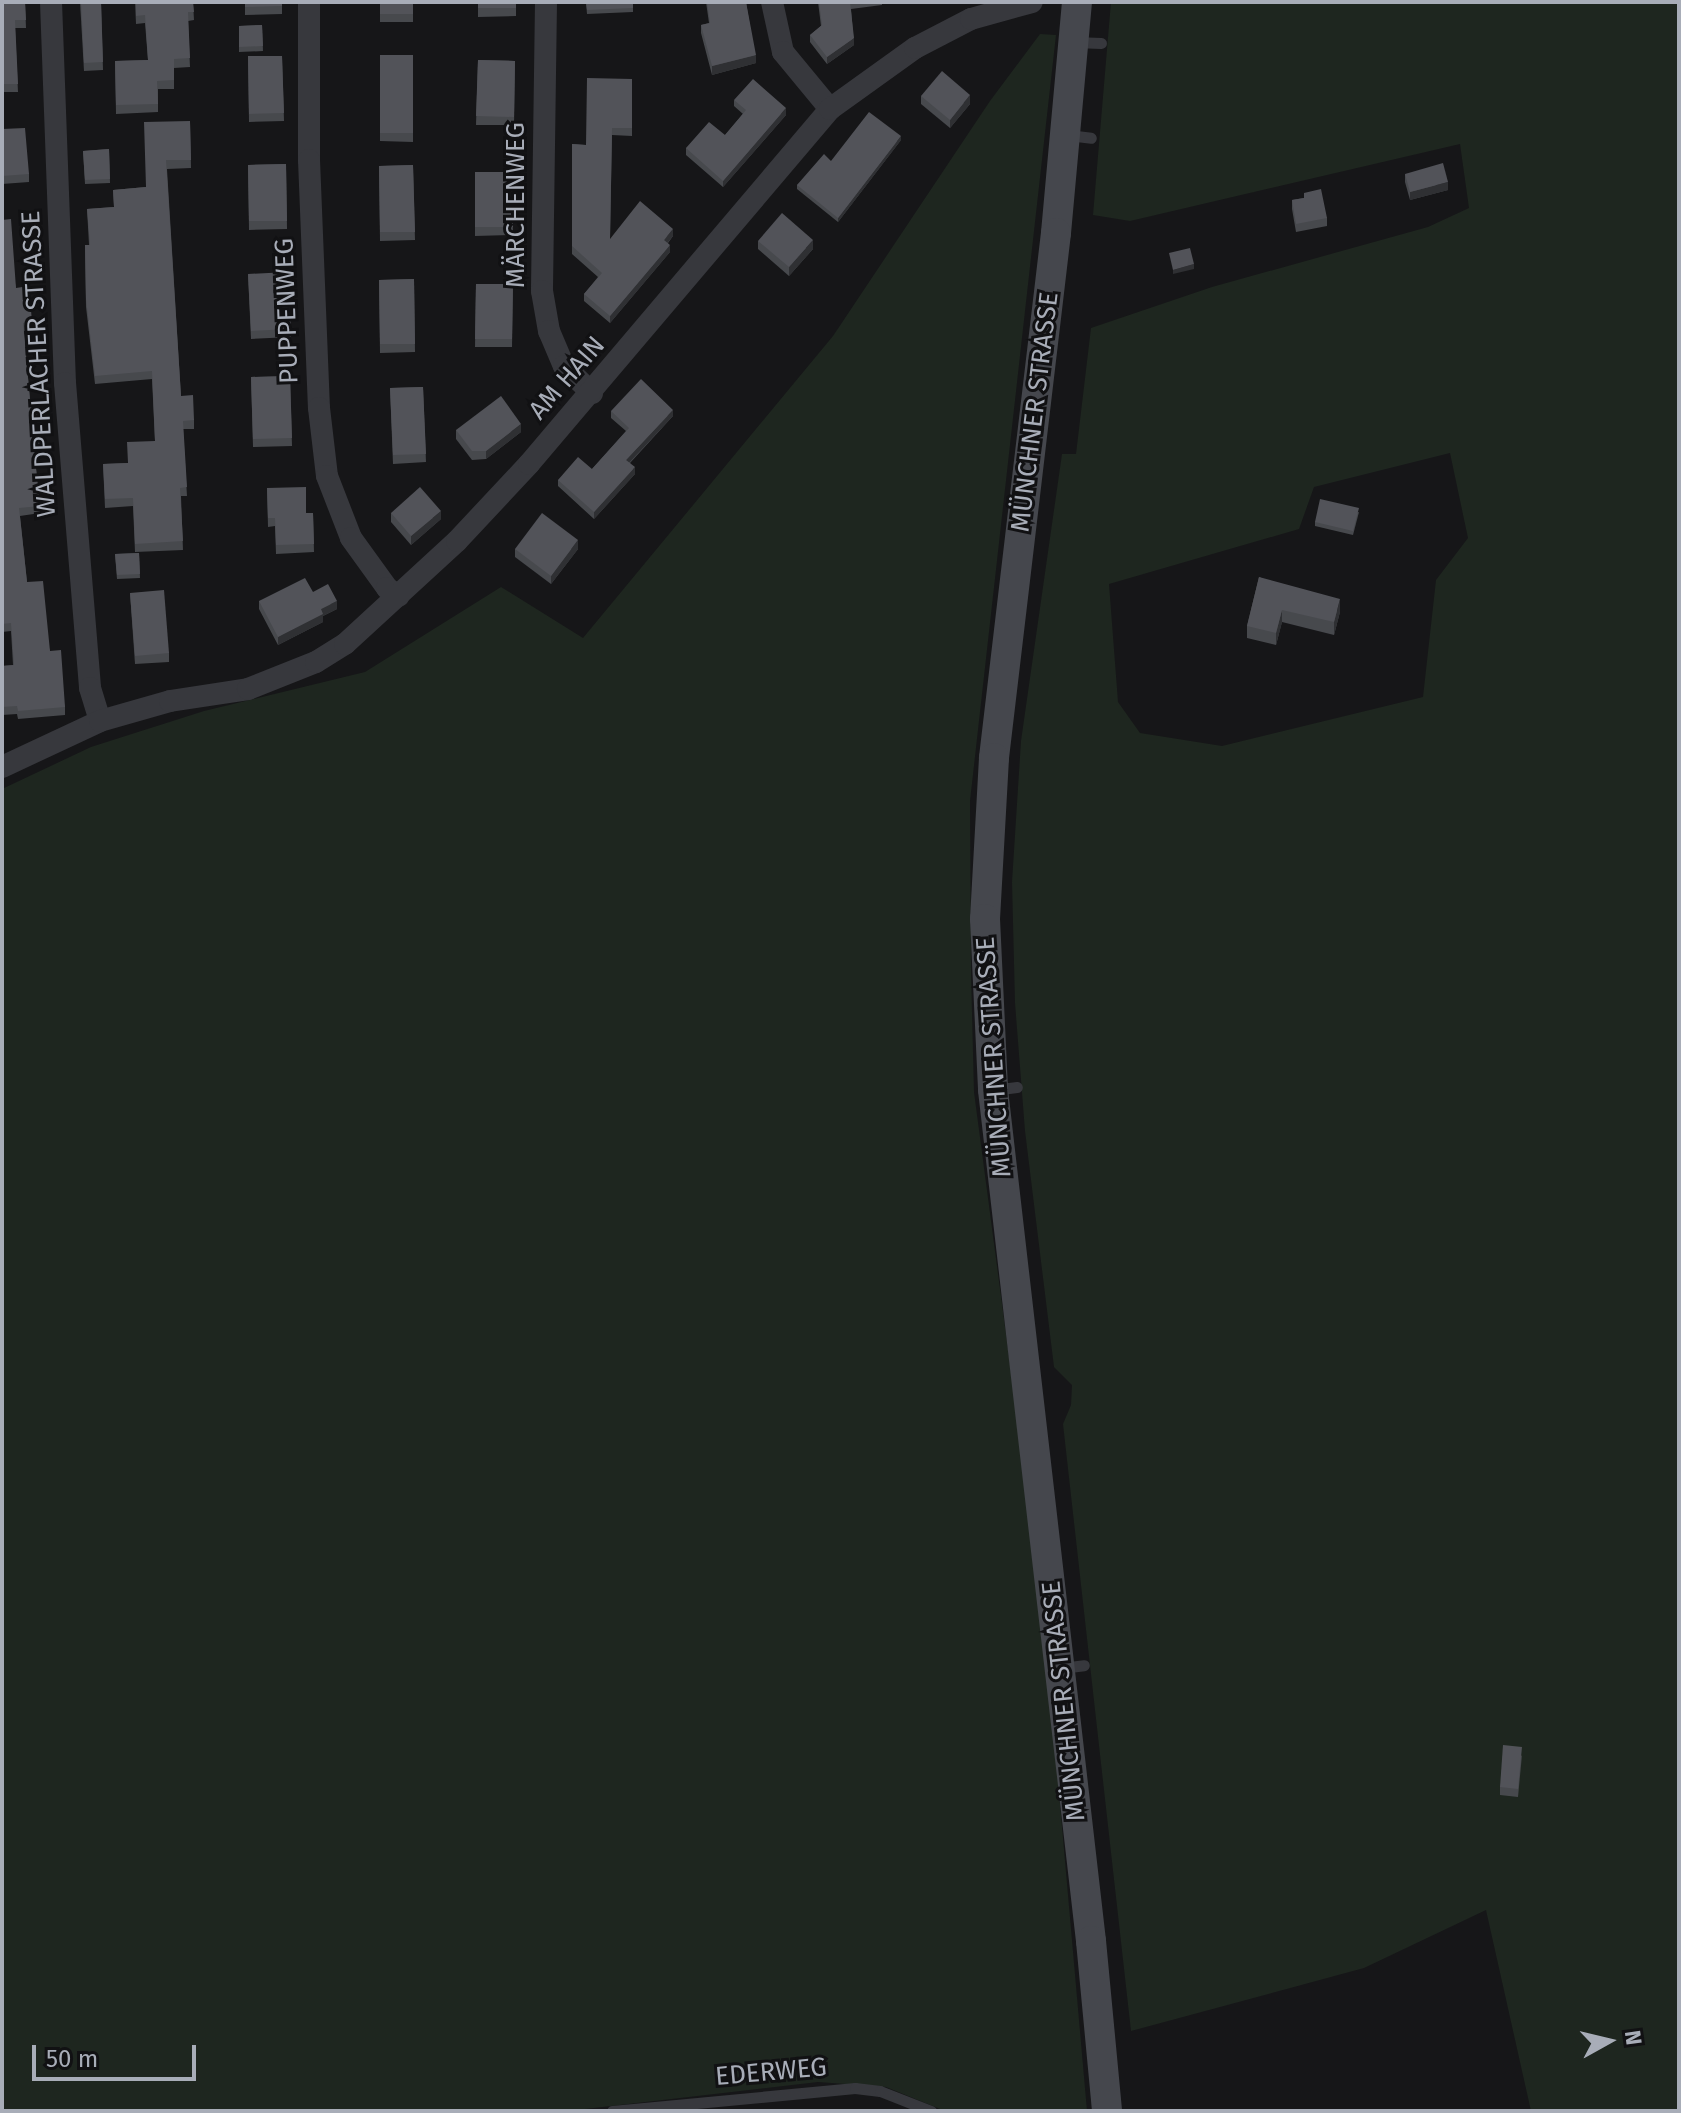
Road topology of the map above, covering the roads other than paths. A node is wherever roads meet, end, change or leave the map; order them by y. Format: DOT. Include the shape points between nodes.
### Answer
graph roads {
  1 [pos="51,2"];
  2 [pos="309,2"];
  3 [pos="546,2"];
  4 [pos="772,2"];
  5 [pos="1032,2"];
  6 [pos="1077,2"];
  7 [pos="830,109"];
  8 [pos="592,393"];
  9 [pos="399,596"];
  10 [pos="100,721"];
  11 [pos="2,767"];
  12 [pos="612,2111"];
  13 [pos="931,2111"];
  14 [pos="1107,2111"];
  1 -- 10 [label="street, WALDPERLACHER STRASSE" via="65,383 90,688"];
  2 -- 9 [label="street, PUPPENWEG" via="309,160 319,408 327,476 351,538 387,588"];
  3 -- 8 [label="street, MÄRCHENWEG" via="542,291 549,331 564,366"];
  4 -- 7 [label="street" via="783,52"];
  5 -- 7 [label="street, AM HAIN" via="971,19 915,48"];
  6 -- 14 [label="main road, MÜNCHNER STRASSE" via="1087,42 1071,79 1078,136 989,815 992,983 1071,1667"];
  7 -- 8 [label="street, AM HAIN"];
  8 -- 9 [label="street, AM HAIN" via="457,541"];
  9 -- 10 [label="street, AM HAIN" via="345,644 283,677"];
  10 -- 11 [label="street, AM HAIN"];
  12 -- 13 [label="lane, EDERWEG" via="855,2088 880,2091"];
}
